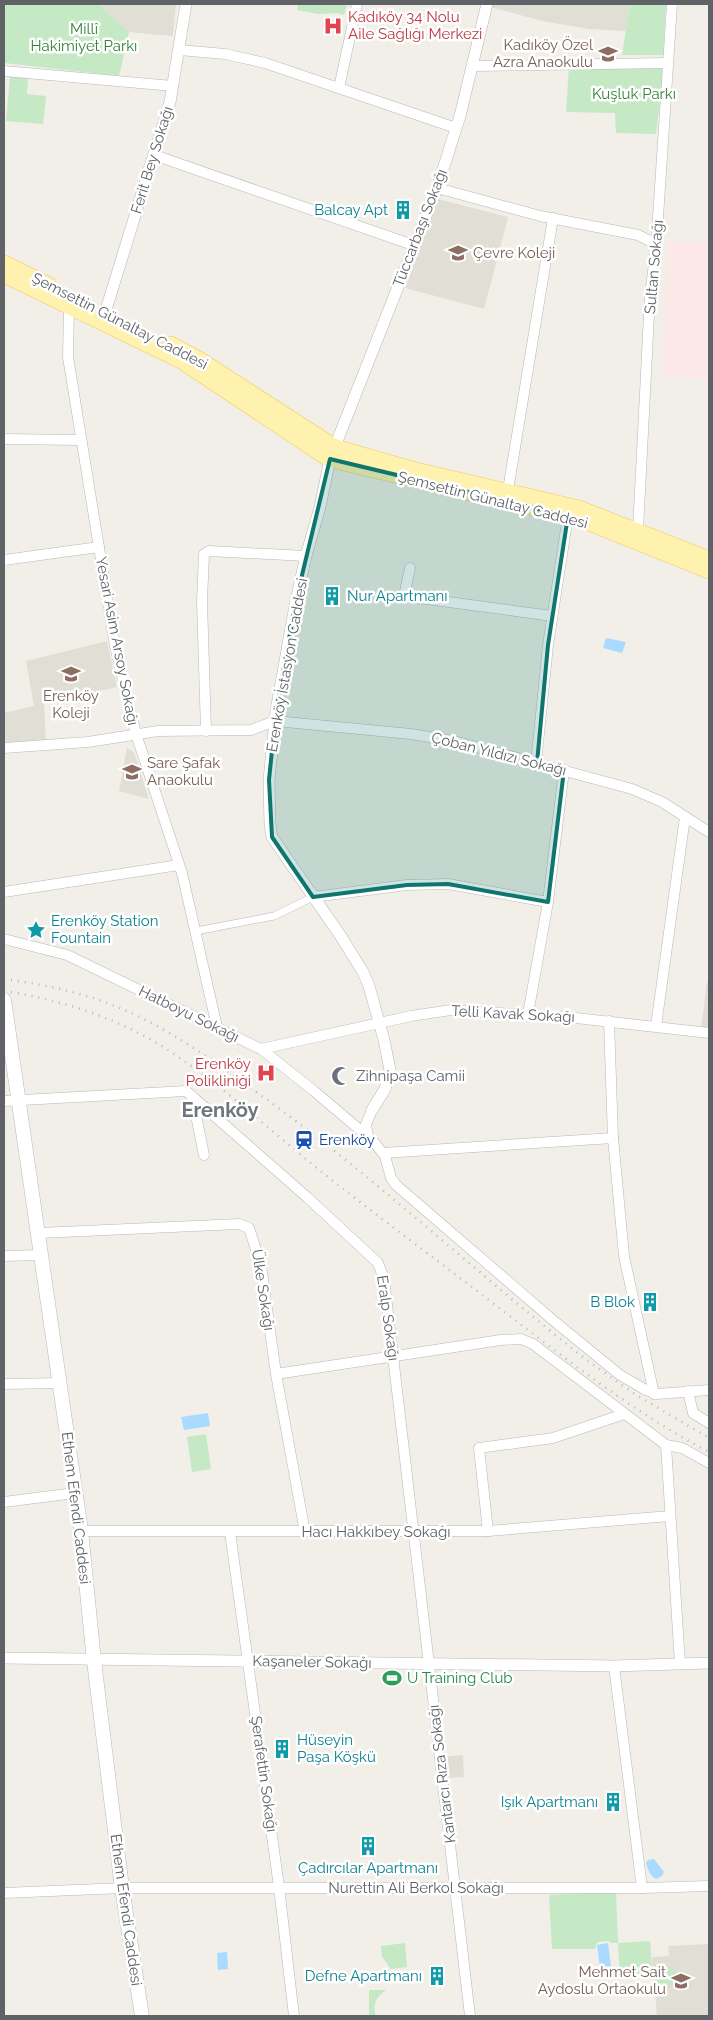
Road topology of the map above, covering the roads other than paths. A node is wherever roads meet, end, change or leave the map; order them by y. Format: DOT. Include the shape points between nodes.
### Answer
graph roads {
  1 [pos="186,4"];
  2 [pos="357,4"];
  3 [pos="487,4"];
  4 [pos="672,4"];
  5 [pos="179,50"];
  6 [pos="667,63"];
  7 [pos="473,66"];
  8 [pos="4,71"];
  9 [pos="173,86"];
  10 [pos="340,88"];
  11 [pos="456,128"];
  12 [pos="154,155"];
  13 [pos="437,188"];
  14 [pos="553,218"];
  15 [pos="657,226"];
  16 [pos="638,235"];
  17 [pos="413,245"];
  18 [pos="656,252"];
  19 [pos="4,263"];
  20 [pos="4,275"];
  21 [pos="69,306"];
  22 [pos="105,312"];
  23 [pos="4,439"];
  24 [pos="81,440"];
  25 [pos="332,453"];
  26 [pos="508,490"];
  27 [pos="568,516"];
  28 [pos="638,530"];
  29 [pos="99,547"];
  30 [pos="306,556"];
  31 [pos="709,559"];
  32 [pos="4,560"];
  33 [pos="410,568"];
  34 [pos="709,572"];
  35 [pos="552,616"];
  36 [pos="275,721"];
  37 [pos="251,730"];
  38 [pos="206,731"];
  39 [pos="136,734"];
  40 [pos="273,738"];
  41 [pos="4,748"];
  42 [pos="536,763"];
  43 [pos="564,770"];
  44 [pos="685,817"];
  45 [pos="709,832"];
  46 [pos="179,865"];
  47 [pos="4,892"];
  48 [pos="313,897"];
  49 [pos="548,902"];
  50 [pos="196,932"];
  51 [pos="4,938"];
  52 [pos="4,1003"];
  53 [pos="528,1014"];
  54 [pos="609,1021"];
  55 [pos="380,1023"];
  56 [pos="656,1026"];
  57 [pos="217,1027"];
  58 [pos="709,1032"];
  59 [pos="261,1049"];
  60 [pos="192,1096"];
  61 [pos="19,1100"];
  62 [pos="4,1102"];
  63 [pos="372,1110"];
  64 [pos="348,1120"];
  65 [pos="368,1137"];
  66 [pos="613,1138"];
  67 [pos="383,1153"];
  68 [pos="204,1156"];
  69 [pos="39,1232"];
  70 [pos="42,1255"];
  71 [pos="4,1256"];
  72 [pos="393,1356"];
  73 [pos="276,1374"];
  74 [pos="60,1382"];
  75 [pos="4,1384"];
  76 [pos="709,1390"];
  77 [pos="688,1392"];
  78 [pos="654,1394"];
  79 [pos="624,1414"];
  80 [pos="709,1423"];
  81 [pos="666,1445"];
  82 [pos="709,1463"];
  83 [pos="75,1493"];
  84 [pos="4,1502"];
  85 [pos="670,1516"];
  86 [pos="80,1531"];
  87 [pos="488,1531"];
  88 [pos="230,1532"];
  89 [pos="305,1532"];
  90 [pos="414,1532"];
  91 [pos="4,1658"];
  92 [pos="94,1661"];
  93 [pos="248,1661"];
  94 [pos="709,1663"];
  95 [pos="429,1664"];
  96 [pos="680,1664"];
  97 [pos="614,1666"];
  98 [pos="709,1886"];
  99 [pos="279,1887"];
  100 [pos="122,1888"];
  101 [pos="455,1888"];
  102 [pos="642,1888"];
  103 [pos="4,1893"];
  104 [pos="142,2016"];
  105 [pos="294,2016"];
  106 [pos="470,2016"];
  1 -- 5 [label="street, Ferit Bey Sokağı"];
  2 -- 10 [label="street"];
  3 -- 7 [label="street, Tüccarbaşı Sokağı"];
  4 -- 6 [label="street, Sultan Sokağı"];
  5 -- 9 [label="street, Ferit Bey Sokağı"];
  5 -- 10 [label="street" via="241,57"];
  6 -- 7 [label="street"];
  6 -- 15 [label="street, Sultan Sokağı"];
  7 -- 11 [label="street, Tüccarbaşı Sokağı"];
  8 -- 9 [label="street"];
  9 -- 12 [label="street, Ferit Bey Sokağı"];
  10 -- 11 [label="street"];
  11 -- 13 [label="street, Tüccarbaşı Sokağı"];
  12 -- 17 [label="street"];
  12 -- 22 [label="street, Ferit Bey Sokağı"];
  13 -- 14 [label="street"];
  13 -- 17 [label="street, Tüccarbaşı Sokağı"];
  14 -- 16 [label="street"];
  14 -- 26 [label="street"];
  15 -- 16 [label="street" via="649,234"];
  15 -- 18 [label="street, Sultan Sokağı"];
  16 -- 18 [label="street" via="652,242"];
  17 -- 25 [label="street, Tüccarbaşı Sokağı"];
  18 -- 28 [label="street, Sultan Sokağı" via="651,289"];
  19 -- 22 [label="main road, Şemsettin Günaltay Caddesi"];
  20 -- 21 [label="main road, Şemsettin Günaltay Caddesi"];
  21 -- 24 [label="street, Yesari Asim Arsoy Sokağı" via="68,353"];
  21 -- 25 [label="main road, Şemsettin Günaltay Caddesi" via="186,364 315,451"];
  22 -- 25 [label="main road, Şemsettin Günaltay Caddesi" via="199,359"];
  23 -- 24 [label="street"];
  24 -- 29 [label="street, Yesari Asim Arsoy Sokağı"];
  25 -- 26 [label="main road, Şemsettin Günaltay Caddesi"];
  25 -- 27 [label="main road, Şemsettin Günaltay Caddesi" via="389,474"];
  25 -- 30 [label="street, Erenköy İstasyon Caddesi"];
  26 -- 28 [label="main road, Şemsettin Günaltay Caddesi" via="579,508"];
  27 -- 34 [label="main road, Şemsettin Günaltay Caddesi"];
  27 -- 35 [label="street"];
  28 -- 31 [label="main road, Şemsettin Günaltay Caddesi"];
  29 -- 32 [label="street"];
  29 -- 39 [label="street, Yesari Asim Arsoy Sokağı" via="115,646"];
  30 -- 36 [label="street, Erenköy İstasyon Caddesi"];
  30 -- 38 [label="street" via="204,554 202,601"];
  33 -- 35 [label="street" via="404,596"];
  35 -- 42 [label="street"];
  36 -- 37 [label="street"];
  36 -- 40 [label="street, Erenköy İstasyon Caddesi"];
  36 -- 42 [label="street, Çoban Yıldızı Sokağı" via="433,737"];
  37 -- 38 [label="street"];
  37 -- 40 [label="street"];
  38 -- 39 [label="street"];
  39 -- 41 [label="street" via="88,742"];
  39 -- 46 [label="street, Yesari Asim Arsoy Sokağı"];
  40 -- 48 [label="street, Erenköy İstasyon Caddesi" via="269,780 271,834"];
  42 -- 43 [label="street, Çoban Yıldızı Sokağı"];
  43 -- 44 [label="street, Çoban Yıldızı Sokağı" via="638,791"];
  43 -- 49 [label="street"];
  44 -- 45 [label="street, Çoban Yıldızı Sokağı"];
  44 -- 56 [label="street"];
  46 -- 47 [label="street"];
  46 -- 50 [label="street, Yesari Asim Arsoy Sokağı"];
  48 -- 49 [label="street" via="407,885 448,884"];
  48 -- 50 [label="street" via="274,916"];
  48 -- 55 [label="street, Erenköy İstasyon Caddesi" via="364,972"];
  49 -- 53 [label="street"];
  50 -- 57 [label="street, Yesari Asim Arsoy Sokağı"];
  51 -- 57 [label="street, Hatboyu Sokağı" via="67,955"];
  52 -- 61 [label="main road, Ethem Efendi Caddesi"];
  53 -- 54 [label="street, Telli Kavak Sokağı"];
  53 -- 55 [label="street, Telli Kavak Sokağı" via="445,1010"];
  54 -- 56 [label="street, Telli Kavak Sokağı"];
  54 -- 66 [label="street"];
  55 -- 59 [label="street, Telli Kavak Sokağı"];
  55 -- 63 [label="street, Erenköy İstasyon Caddesi" via="390,1075"];
  56 -- 58 [label="street, Telli Kavak Sokağı"];
  57 -- 59 [label="street, Hatboyu Sokağı"];
  59 -- 64 [label="street, Hatboyu Sokağı"];
  60 -- 61 [label="street" via="186,1091 172,1091"];
  60 -- 68 [label="street"];
  60 -- 72 [label="street, Eralp Sokağı" via="374,1258 384,1279"];
  61 -- 62 [label="street"];
  61 -- 69 [label="main road, Ethem Efendi Caddesi"];
  63 -- 64 [label="street" via="360,1118"];
  63 -- 65 [label="street" via="366,1124"];
  64 -- 65 [label="street, Hatboyu Sokağı"];
  65 -- 67 [label="street, Hatboyu Sokağı"];
  66 -- 67 [label="street"];
  66 -- 78 [label="street" via="625,1267"];
  67 -- 78 [label="street" via="396,1185 613,1370"];
  69 -- 70 [label="main road, Ethem Efendi Caddesi"];
  69 -- 73 [label="street, Ülke Sokağı" via="246,1225 261,1265"];
  70 -- 71 [label="street"];
  70 -- 74 [label="main road, Ethem Efendi Caddesi"];
  72 -- 73 [label="street"];
  72 -- 79 [label="street" via="506,1339 526,1340"];
  72 -- 90 [label="street, Eralp Sokağı"];
  73 -- 89 [label="street, Ülke Sokağı"];
  74 -- 75 [label="street"];
  74 -- 83 [label="main road, Ethem Efendi Caddesi"];
  76 -- 77 [label="street"];
  77 -- 78 [label="street"];
  77 -- 80 [label="street" via="693,1413"];
  79 -- 81 [label="street"];
  79 -- 87 [label="street" via="553,1438 479,1448"];
  81 -- 82 [label="street" via="682,1448"];
  81 -- 85 [label="street"];
  83 -- 84 [label="street"];
  83 -- 86 [label="main road, Ethem Efendi Caddesi"];
  85 -- 87 [label="street, Hacı Hakkıbey Sokağı"];
  85 -- 96 [label="street"];
  86 -- 88 [label="street, Hacı Hakkıbey Sokağı"];
  86 -- 92 [label="main road, Ethem Efendi Caddesi"];
  87 -- 90 [label="street, Hacı Hakkıbey Sokağı"];
  88 -- 89 [label="street, Hacı Hakkıbey Sokağı"];
  88 -- 93 [label="street, Şerafettin Sokağı"];
  89 -- 90 [label="street, Hacı Hakkıbey Sokağı"];
  90 -- 95 [label="street, Kantarcı Rıza Sokağı"];
  91 -- 92 [label="street, Kaşaneler Sokağı"];
  92 -- 93 [label="street, Kaşaneler Sokağı"];
  92 -- 100 [label="main road, Ethem Efendi Caddesi"];
  93 -- 95 [label="street, Kaşaneler Sokağı"];
  93 -- 99 [label="street, Şerafettin Sokağı"];
  94 -- 96 [label="street, Kaşaneler Sokağı"];
  95 -- 97 [label="street, Kaşaneler Sokağı"];
  95 -- 101 [label="street, Kantarcı Rıza Sokağı"];
  96 -- 97 [label="street, Kaşaneler Sokağı"];
  97 -- 102 [label="street"];
  98 -- 102 [label="street, Nurettin Ali Berkol Sokağı"];
  99 -- 100 [label="street, Nurettin Ali Berkol Sokağı"];
  99 -- 101 [label="street, Nurettin Ali Berkol Sokağı"];
  99 -- 105 [label="street, Şerafettin Sokağı"];
  100 -- 103 [label="street, Nurettin Ali Berkol Sokağı"];
  100 -- 104 [label="main road, Ethem Efendi Caddesi"];
  101 -- 102 [label="street, Nurettin Ali Berkol Sokağı"];
  101 -- 106 [label="street, Kantarcı Rıza Sokağı"];
}
